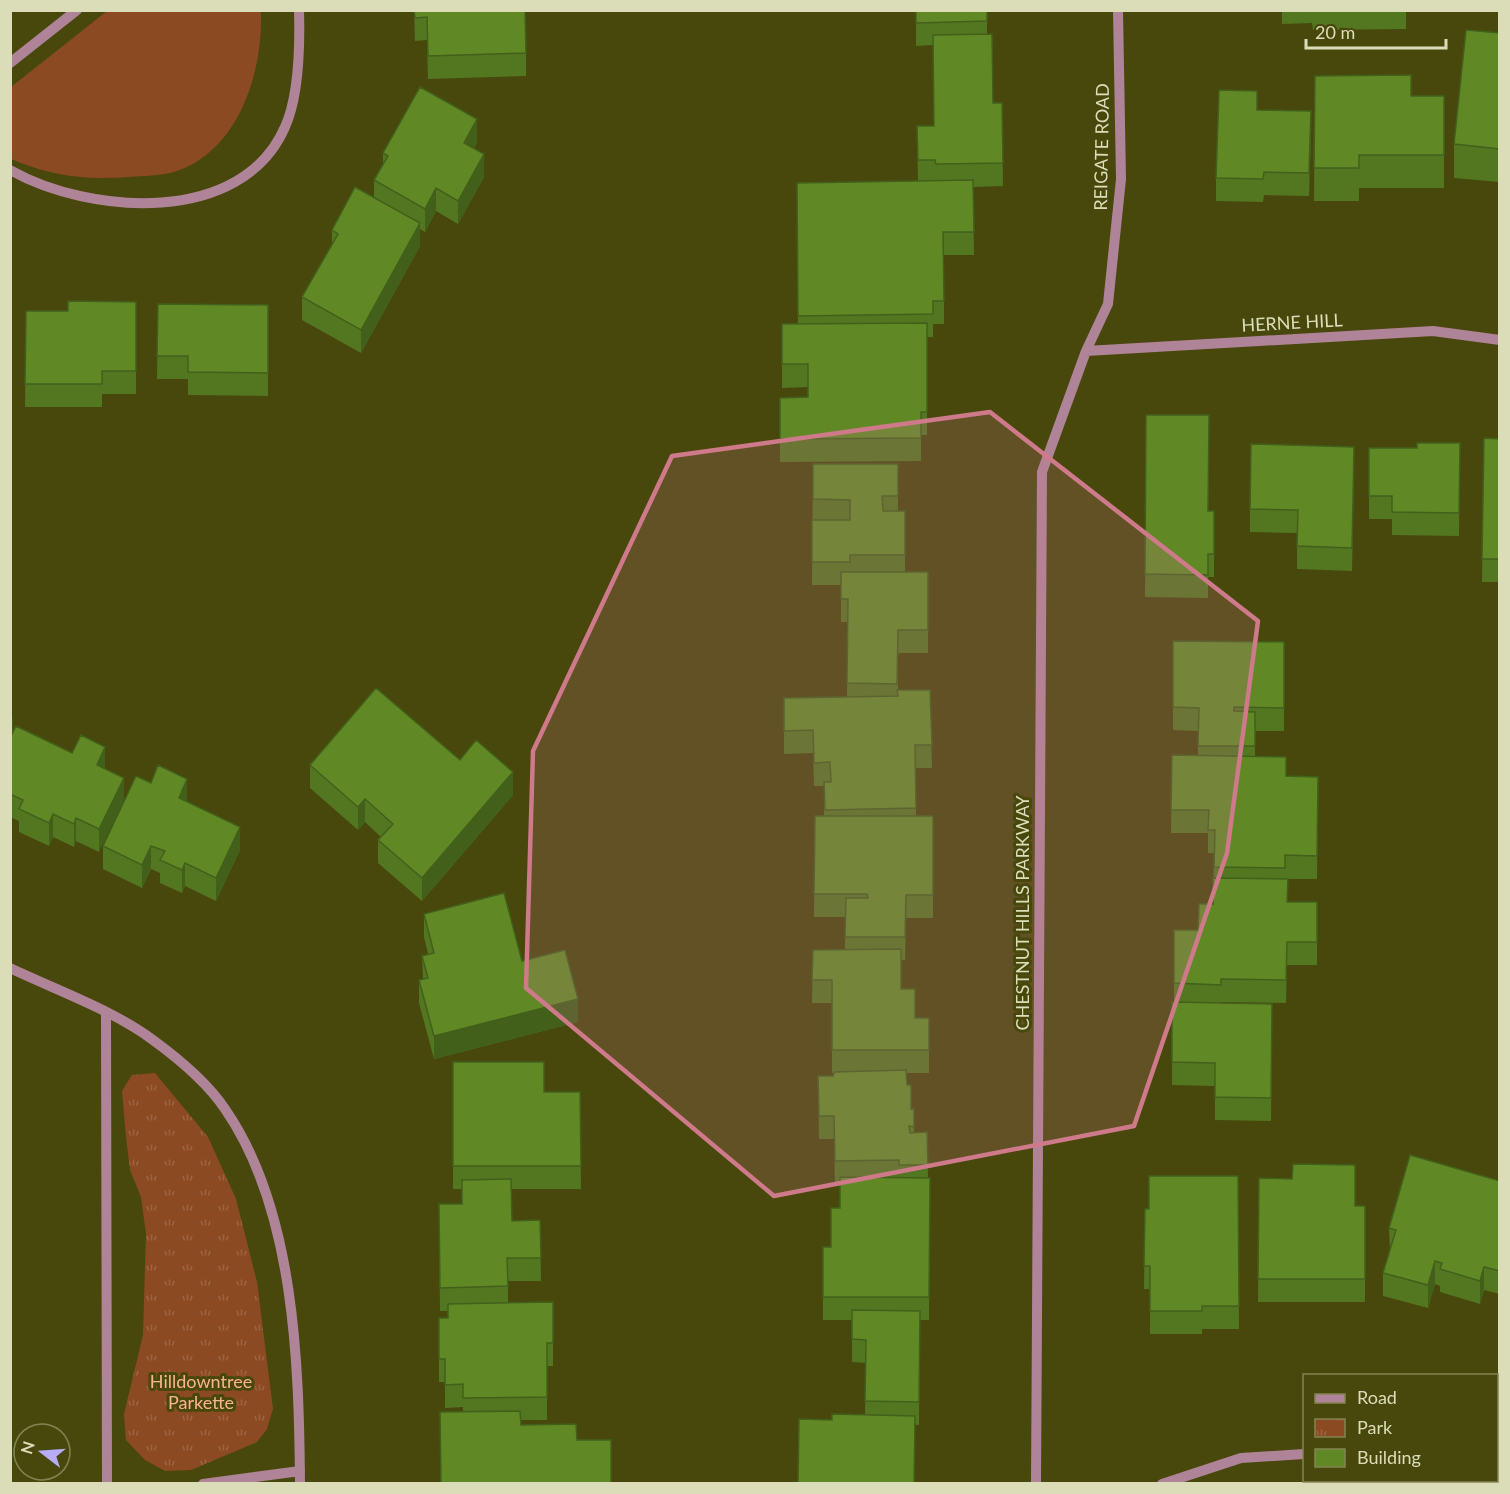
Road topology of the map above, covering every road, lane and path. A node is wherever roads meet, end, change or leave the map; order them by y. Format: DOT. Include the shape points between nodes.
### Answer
graph roads {
  1 [pos="77,10"];
  2 [pos="299,10"];
  3 [pos="1118,10"];
  4 [pos="10,63"];
  5 [pos="10,171"];
  6 [pos="1500,340"];
  7 [pos="1086,351"];
  8 [pos="10,969"];
  9 [pos="106,1013"];
  10 [pos="1303,1454"];
  11 [pos="300,1471"];
  12 [pos="107,1484"];
  13 [pos="203,1484"];
  14 [pos="300,1484"];
  15 [pos="1036,1484"];
  16 [pos="1162,1484"];
  1 -- 4 [label="street"];
  2 -- 5 [label="street" via="299,58 294,101 286,127 270,154 226,187 190,200 112,202 50,189"];
  3 -- 7 [label="street, REIGATE ROAD" via="1121,179 1108,304"];
  6 -- 7 [label="street, HERNE HILL" via="1433,331"];
  7 -- 15 [label="street, CHESTNUT HILLS PARKWAY" via="1042,472"];
  8 -- 9 [label="street"];
  9 -- 11 [label="street" via="151,1038 193,1073 225,1109 252,1160 274,1222 289,1298 296,1359"];
  9 -- 12 [label="street"];
  10 -- 16 [label="street" via="1241,1458"];
  11 -- 13 [label="street"];
  11 -- 14 [label="street"];
}
